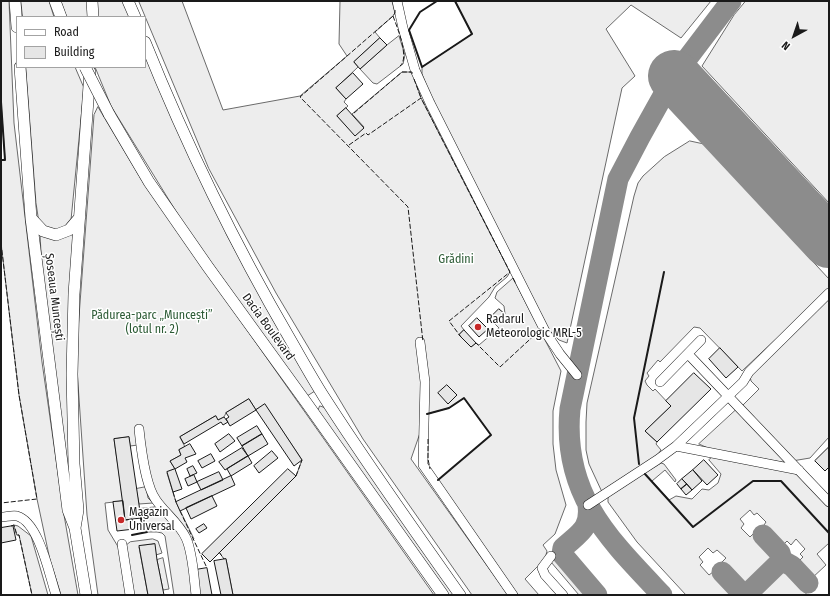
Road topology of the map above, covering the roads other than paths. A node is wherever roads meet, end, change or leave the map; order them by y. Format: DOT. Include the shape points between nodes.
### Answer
graph roads {
  1 [pos="15,1"];
  2 [pos="55,1"];
  3 [pos="92,1"];
  4 [pos="128,1"];
  5 [pos="397,1"];
  6 [pos="16,16"];
  7 [pos="61,16"];
  8 [pos="93,16"];
  9 [pos="135,16"];
  10 [pos="146,44"];
  11 [pos="20,68"];
  12 [pos="85,68"];
  13 [pos="90,68"];
  14 [pos="80,217"];
  15 [pos="31,218"];
  16 [pos="829,293"];
  17 [pos="702,340"];
  18 [pos="420,342"];
  19 [pos="688,354"];
  20 [pos="577,375"];
  21 [pos="660,382"];
  22 [pos="323,395"];
  23 [pos="728,396"];
  24 [pos="308,405"];
  25 [pos="138,429"];
  26 [pos="676,446"];
  27 [pos="799,470"];
  28 [pos="829,502"];
  29 [pos="588,505"];
  30 [pos="1,517"];
  31 [pos="75,528"];
  32 [pos="122,544"];
  33 [pos="551,556"];
  34 [pos="56,595"];
  35 [pos="86,595"];
  36 [pos="130,595"];
  37 [pos="196,595"];
  38 [pos="443,595"];
  39 [pos="460,595"];
  40 [pos="513,595"];
  41 [pos="563,595"];
  1 -- 6 [label="main road"];
  2 -- 7 [label="main road"];
  3 -- 8 [label="main road"];
  4 -- 9 [label="main road"];
  5 -- 20 [label="lane" via="415,70 430,104 546,333"];
  10 -- 22 [label="main road, Dacia Boulevard" via="195,158 228,225 270,305"];
  11 -- 15 [label="main road, Șoseaua Muncești"];
  12 -- 24 [label="main road, Dacia Boulevard, bridge" via="149,182"];
  13 -- 14 [label="main road, Șoseaua Muncești"];
  14 -- 15 [label="main road" via="69,230 56,235 43,231"];
  14 -- 31 [label="main road, Șoseaua Muncești" via="74,294 72,374 78,510"];
  15 -- 31 [label="main road, Șoseaua Muncești" via="68,510"];
  16 -- 23 [label="lane"];
  17 -- 19 [label="lane"];
  18 -- 40 [label="lane" via="425,382 423,465"];
  19 -- 21 [label="lane"];
  19 -- 23 [label="lane"];
  22 -- 24 [label="main road"];
  22 -- 39 [label="main road, Dacia Boulevard" via="380,482"];
  23 -- 26 [label="lane"];
  23 -- 27 [label="lane"];
  24 -- 38 [label="main road, Dacia Boulevard"];
  25 -- 37 [label="lane" via="152,494 186,538"];
  26 -- 27 [label="lane"];
  26 -- 29 [label="lane"];
  27 -- 28 [label="lane"];
  30 -- 34 [label="lane" via="16,516 27,522 38,536"];
  31 -- 35 [label="main road, Șoseaua Muncești"];
  32 -- 36 [label="lane"];
  33 -- 41 [label="lane" via="542,568"];
}
